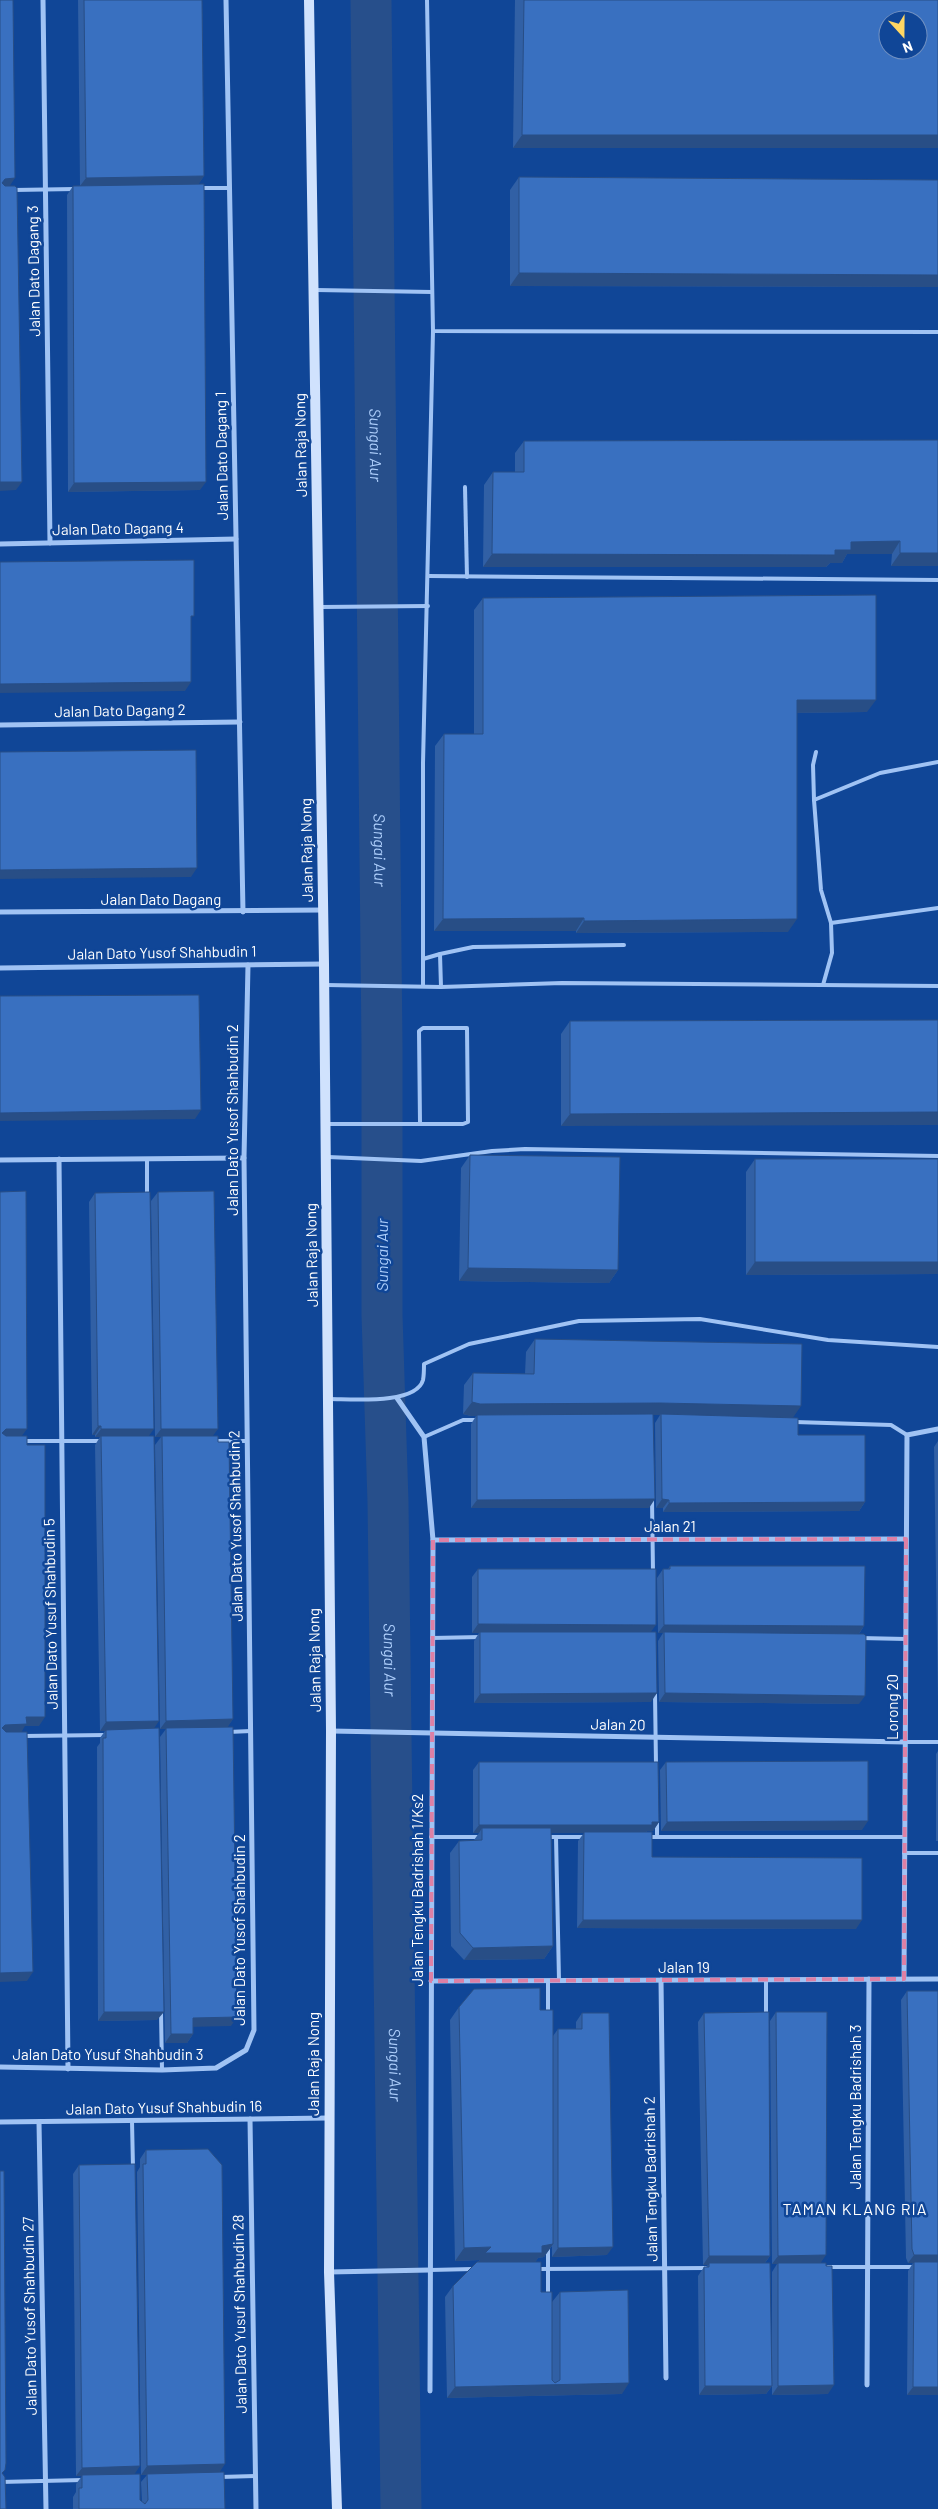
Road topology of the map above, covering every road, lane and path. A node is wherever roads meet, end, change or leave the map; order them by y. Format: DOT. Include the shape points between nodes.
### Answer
graph roads {
  1 [pos="43,0"];
  2 [pos="226,0"];
  3 [pos="309,0"];
  4 [pos="427,0"];
  5 [pos="191,188"];
  6 [pos="229,188"];
  7 [pos="84,189"];
  8 [pos="9,190"];
  9 [pos="46,190"];
  10 [pos="314,290"];
  11 [pos="432,292"];
  12 [pos="433,331"];
  13 [pos="938,332"];
  14 [pos="465,487"];
  15 [pos="236,539"];
  16 [pos="50,543"];
  17 [pos="0,544"];
  18 [pos="428,576"];
  19 [pos="467,576"];
  20 [pos="938,580"];
  21 [pos="428,606"];
  22 [pos="318,608"];
  23 [pos="240,722"];
  24 [pos="0,725"];
  25 [pos="816,752"];
  26 [pos="938,762"];
  27 [pos="814,800"];
  28 [pos="938,908"];
  29 [pos="323,910"];
  30 [pos="0,912"];
  31 [pos="244,912"];
  32 [pos="831,923"];
  33 [pos="624,945"];
  34 [pos="440,954"];
  35 [pos="423,959"];
  36 [pos="324,964"];
  37 [pos="248,965"];
  38 [pos="0,968"];
  39 [pos="324,985"];
  40 [pos="823,985"];
  41 [pos="423,986"];
  42 [pos="441,986"];
  43 [pos="938,986"];
  44 [pos="420,1123"];
  45 [pos="324,1124"];
  46 [pos="938,1156"];
  47 [pos="326,1157"];
  48 [pos="244,1158"];
  49 [pos="147,1159"];
  50 [pos="0,1160"];
  51 [pos="59,1160"];
  52 [pos="147,1208"];
  53 [pos="938,1347"];
  54 [pos="397,1398"];
  55 [pos="328,1399"];
  56 [pos="481,1420"];
  57 [pos="786,1422"];
  58 [pos="938,1430"];
  59 [pos="907,1436"];
  60 [pos="424,1437"];
  61 [pos="18,1441"];
  62 [pos="62,1441"];
  63 [pos="112,1441"];
  64 [pos="209,1441"];
  65 [pos="247,1441"];
  66 [pos="652,1493"];
  67 [pos="906,1539"];
  68 [pos="433,1540"];
  69 [pos="653,1540"];
  70 [pos="653,1579"];
  71 [pos="487,1636"];
  72 [pos="432,1638"];
  73 [pos="858,1638"];
  74 [pos="906,1639"];
  75 [pos="655,1692"];
  76 [pos="251,1731"];
  77 [pos="331,1731"];
  78 [pos="222,1732"];
  79 [pos="110,1734"];
  80 [pos="432,1734"];
  81 [pos="18,1736"];
  82 [pos="65,1736"];
  83 [pos="656,1738"];
  84 [pos="905,1742"];
  85 [pos="938,1742"];
  86 [pos="656,1768"];
  87 [pos="656,1817"];
  88 [pos="431,1837"];
  89 [pos="489,1837"];
  90 [pos="537,1837"];
  91 [pos="556,1837"];
  92 [pos="593,1837"];
  93 [pos="638,1837"];
  94 [pos="657,1837"];
  95 [pos="905,1837"];
  96 [pos="904,1853"];
  97 [pos="938,1853"];
  98 [pos="869,1979"];
  99 [pos="904,1979"];
  100 [pos="938,1979"];
  101 [pos="559,1980"];
  102 [pos="661,1980"];
  103 [pos="766,1980"];
  104 [pos="431,1981"];
  105 [pos="548,1981"];
  106 [pos="160,2000"];
  107 [pos="766,2019"];
  108 [pos="548,2020"];
  109 [pos="0,2066"];
  110 [pos="68,2068"];
  111 [pos="216,2068"];
  112 [pos="162,2070"];
  113 [pos="328,2118"];
  114 [pos="250,2119"];
  115 [pos="132,2121"];
  116 [pos="0,2122"];
  117 [pos="39,2122"];
  118 [pos="133,2170"];
  119 [pos="548,2239"];
  120 [pos="868,2267"];
  121 [pos="920,2267"];
  122 [pos="665,2268"];
  123 [pos="712,2268"];
  124 [pos="818,2268"];
  125 [pos="479,2269"];
  126 [pos="528,2269"];
  127 [pos="548,2269"];
  128 [pos="430,2270"];
  129 [pos="328,2272"];
  130 [pos="548,2306"];
  131 [pos="666,2378"];
  132 [pos="867,2385"];
  133 [pos="430,2391"];
  134 [pos="255,2476"];
  135 [pos="216,2477"];
  136 [pos="91,2480"];
  137 [pos="46,2481"];
  138 [pos="0,2482"];
  139 [pos="46,2509"];
  140 [pos="256,2509"];
  141 [pos="337,2509"];
  1 -- 9 [label="street, Jalan Dato Dagang 3"];
  2 -- 6 [label="street, Jalan Dato Dagang 1"];
  3 -- 10 [label="main road, Jalan Raja Nong"];
  4 -- 11 [label="lane"];
  5 -- 6 [label="lane"];
  6 -- 15 [label="street, Jalan Dato Dagang 1"];
  7 -- 9 [label="lane"];
  8 -- 9 [label="lane"];
  9 -- 16 [label="street, Jalan Dato Dagang 3"];
  10 -- 11 [label="lane"];
  10 -- 22 [label="main road, Jalan Raja Nong"];
  11 -- 12 [label="lane"];
  12 -- 13 [label="lane"];
  12 -- 18 [label="lane"];
  14 -- 19 [label="lane"];
  15 -- 16 [label="street, Jalan Dato Dagang 4"];
  15 -- 23 [label="street, Jalan Dato Dagang 1"];
  16 -- 17 [label="street, Jalan Dato Dagang 4"];
  18 -- 19 [label="lane"];
  18 -- 21 [label="lane"];
  19 -- 20 [label="lane"];
  21 -- 22 [label="lane"];
  21 -- 35 [label="lane" via="422,764"];
  22 -- 29 [label="main road, Jalan Raja Nong"];
  23 -- 24 [label="street, Jalan Dato Dagang 2"];
  23 -- 31 [label="street, Jalan Dato Dagang 1"];
  25 -- 27 [label="lane"];
  26 -- 27 [label="lane" via="880,773"];
  27 -- 32 [label="lane" via="821,890"];
  28 -- 32 [label="lane"];
  29 -- 31 [label="street, Jalan Dato Dagang"];
  29 -- 36 [label="main road, Jalan Raja Nong"];
  30 -- 31 [label="street, Jalan Dato Dagang"];
  32 -- 40 [label="lane" via="832,953"];
  33 -- 34 [label="lane" via="473,947"];
  34 -- 35 [label="lane"];
  34 -- 42 [label="lane"];
  35 -- 41 [label="lane"];
  36 -- 37 [label="street, Jalan Dato Yusof Shahbudin 1"];
  36 -- 39 [label="main road, Jalan Raja Nong"];
  37 -- 38 [label="street, Jalan Dato Yusof Shahbudin 1"];
  37 -- 48 [label="street, Jalan Dato Yusof Shahbudin 2"];
  39 -- 41 [label="lane"];
  39 -- 45 [label="main road, Jalan Raja Nong"];
  40 -- 42 [label="lane" via="562,982"];
  40 -- 43 [label="lane"];
  41 -- 42 [label="lane"];
  44 -- 44 [label="lane" via="419,1031 423,1028 467,1028 468,1122"];
  44 -- 45 [label="lane"];
  45 -- 47 [label="main road, Jalan Raja Nong"];
  46 -- 47 [label="lane" via="525,1149 421,1161"];
  47 -- 55 [label="main road, Jalan Raja Nong"];
  48 -- 49 [label="street"];
  48 -- 65 [label="street, Jalan Dato Yusof Shahbudin 2"];
  49 -- 51 [label="street"];
  49 -- 52 [label="lane"];
  50 -- 51 [label="street"];
  51 -- 62 [label="street, Jalan Dato Yusuf Shahbudin 5"];
  53 -- 54 [label="lane" via="828,1340 700,1319 579,1321 469,1344 424,1364 423,1381 416,1390"];
  54 -- 55 [label="lane"];
  54 -- 60 [label="street, Jalan Tengku Badrishah 1/Ks2"];
  55 -- 77 [label="main road, Jalan Raja Nong"];
  56 -- 60 [label="lane" via="463,1420"];
  57 -- 59 [label="lane" via="891,1425"];
  58 -- 59 [label="street"];
  59 -- 67 [label="street, Lorong 20"];
  60 -- 68 [label="street, Jalan Tengku Badrishah 1/Ks2"];
  61 -- 62 [label="lane"];
  62 -- 63 [label="lane"];
  62 -- 82 [label="street, Jalan Dato Yusuf Shahbudin 5"];
  64 -- 65 [label="lane"];
  65 -- 76 [label="street, Jalan Dato Yusof Shahbudin 2"];
  66 -- 69 [label="lane"];
  67 -- 69 [label="street, Jalan 21"];
  67 -- 74 [label="street, Lorong 20"];
  68 -- 69 [label="street, Jalan 21"];
  68 -- 72 [label="street, Jalan Tengku Badrishah 1/Ks2"];
  69 -- 70 [label="lane"];
  71 -- 72 [label="lane"];
  72 -- 80 [label="street, Jalan Tengku Badrishah 1/Ks2"];
  73 -- 74 [label="lane"];
  74 -- 84 [label="street, Lorong 20"];
  75 -- 83 [label="lane"];
  76 -- 78 [label="lane"];
  76 -- 111 [label="street, Jalan Dato Yusof Shahbudin 2" via="254,2030 246,2050"];
  77 -- 80 [label="street, Jalan 20"];
  77 -- 113 [label="main road, Jalan Raja Nong"];
  79 -- 82 [label="lane"];
  80 -- 83 [label="street, Jalan 20"];
  80 -- 88 [label="street, Jalan Tengku Badrishah 1/Ks2"];
  81 -- 82 [label="lane"];
  82 -- 110 [label="street, Jalan Dato Yusuf Shahbudin 5"];
  83 -- 84 [label="street, Jalan 20"];
  83 -- 86 [label="lane"];
  84 -- 85 [label="lane"];
  84 -- 95 [label="street, Lorong 20"];
  87 -- 94 [label="lane"];
  88 -- 89 [label="lane"];
  88 -- 104 [label="street, Jalan Tengku Badrishah 1/Ks2"];
  90 -- 91 [label="lane"];
  91 -- 92 [label="lane"];
  91 -- 101 [label="lane"];
  93 -- 94 [label="lane"];
  94 -- 95 [label="lane"];
  95 -- 96 [label="street, Lorong 20"];
  96 -- 97 [label="lane"];
  96 -- 99 [label="street, Lorong 20"];
  98 -- 99 [label="street, Jalan 19"];
  98 -- 103 [label="street, Jalan 19"];
  98 -- 120 [label="street, Jalan Tengku Badrishah 3"];
  99 -- 100 [label="street, Jalan 19"];
  101 -- 102 [label="street, Jalan 19"];
  101 -- 105 [label="street, Jalan 19"];
  102 -- 103 [label="street, Jalan 19"];
  102 -- 122 [label="street, Jalan Tengku Badrishah 2"];
  103 -- 107 [label="lane"];
  104 -- 105 [label="street, Jalan 19"];
  104 -- 128 [label="street, Jalan Tengku Badrishah 1/Ks2"];
  105 -- 108 [label="lane"];
  106 -- 112 [label="lane"];
  109 -- 110 [label="street, Jalan Dato Yusuf Shahbudin 3"];
  110 -- 112 [label="street, Jalan Dato Yusuf Shahbudin 3"];
  111 -- 112 [label="street, Jalan Dato Yusuf Shahbudin 3"];
  113 -- 114 [label="street, Jalan Dato Yusuf Shahbudin 16"];
  113 -- 129 [label="main road, Jalan Raja Nong"];
  114 -- 115 [label="street, Jalan Dato Yusuf Shahbudin 16"];
  114 -- 134 [label="street, Jalan Dato Yusuf Shahbudin 28"];
  115 -- 117 [label="street, Jalan Dato Yusuf Shahbudin 16"];
  115 -- 118 [label="lane"];
  116 -- 117 [label="street, Jalan Dato Yusuf Shahbudin 16"];
  117 -- 137 [label="street, Jalan Dato Yusof Shahbudin 27"];
  119 -- 127 [label="lane"];
  120 -- 121 [label="lane"];
  120 -- 124 [label="lane"];
  120 -- 132 [label="street, Jalan Tengku Badrishah 3"];
  122 -- 123 [label="lane"];
  122 -- 127 [label="lane"];
  122 -- 131 [label="street, Jalan Tengku Badrishah 2"];
  125 -- 128 [label="lane"];
  126 -- 127 [label="lane"];
  127 -- 130 [label="lane"];
  128 -- 129 [label="street"];
  128 -- 133 [label="street, Jalan Tengku Badrishah 1/Ks2"];
  129 -- 141 [label="main road, Jalan Raja Nong"];
  134 -- 135 [label="lane"];
  134 -- 140 [label="street, Jalan Dato Yusuf Shahbudin 28"];
  136 -- 137 [label="lane"];
  137 -- 138 [label="lane"];
  137 -- 139 [label="street, Jalan Dato Yusof Shahbudin 27"];
}
